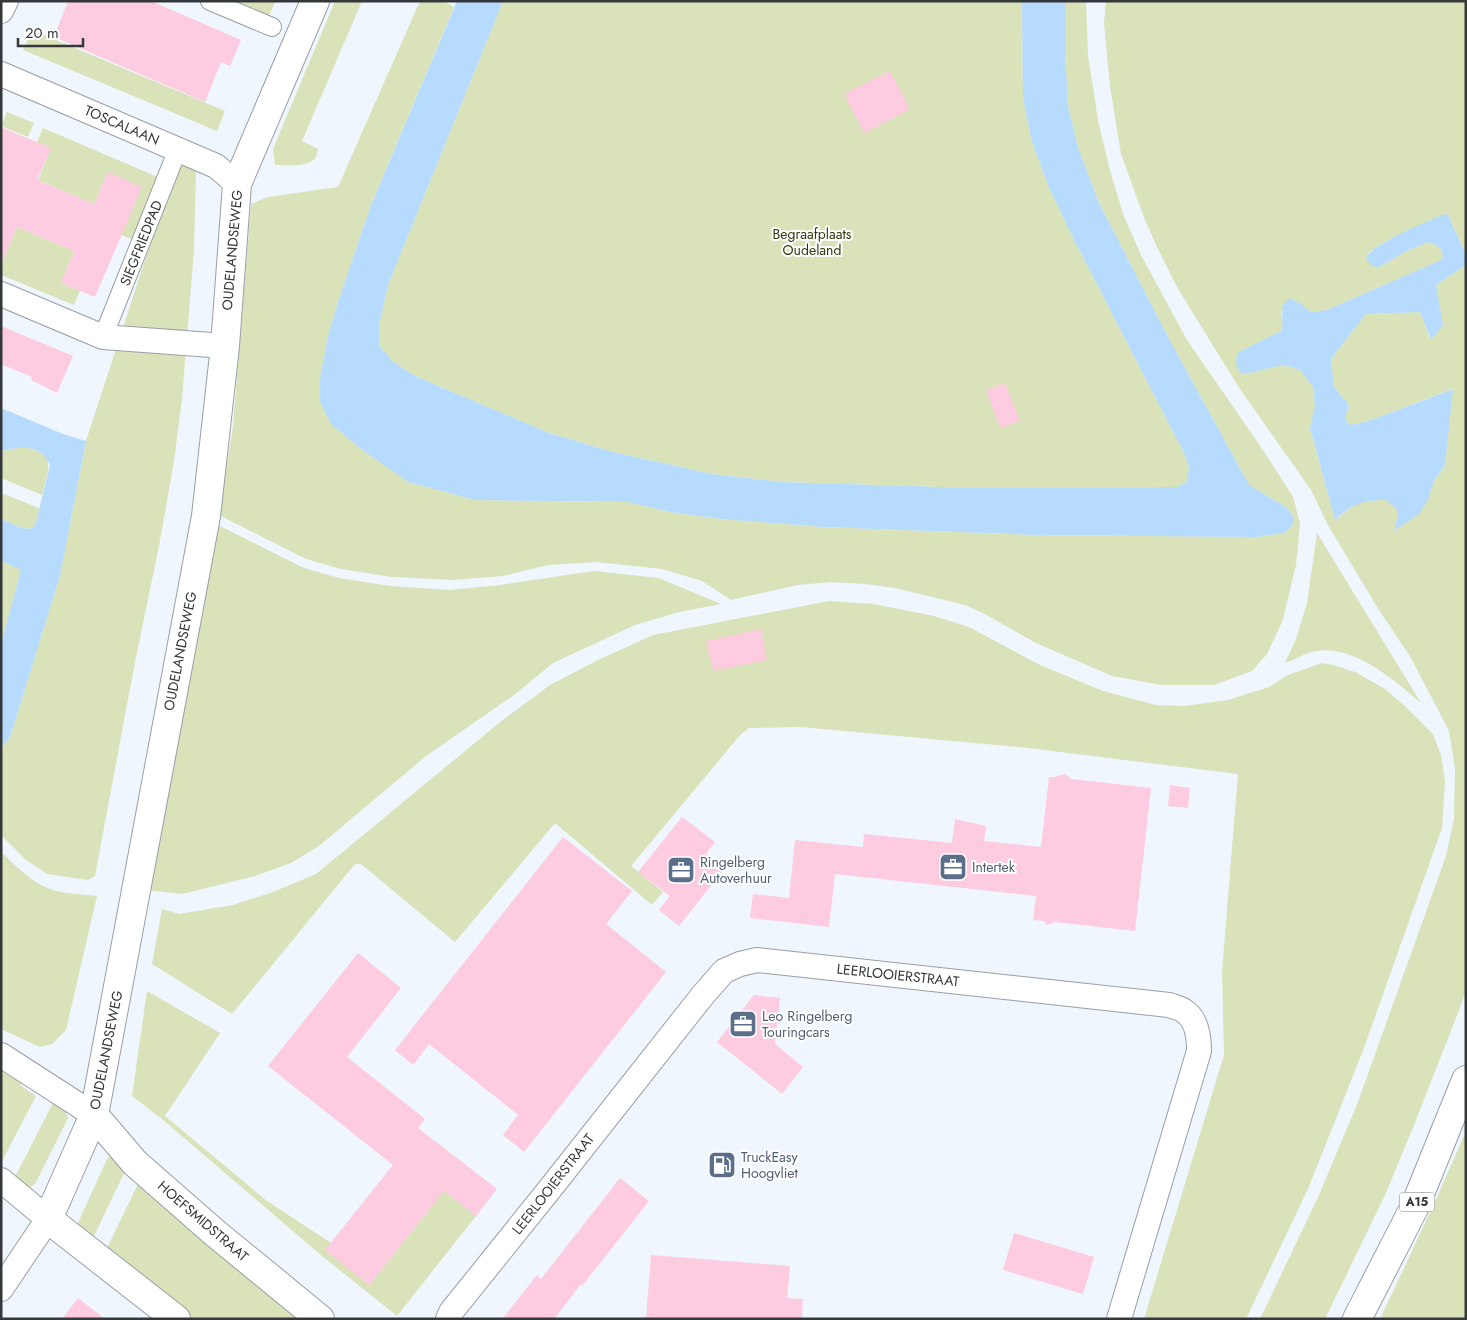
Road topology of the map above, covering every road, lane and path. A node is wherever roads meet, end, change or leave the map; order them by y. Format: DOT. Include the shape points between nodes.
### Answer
graph roads {
  1 [pos="6,1"];
  2 [pos="210,1"];
  3 [pos="315,1"];
  4 [pos="1,11"];
  5 [pos="272,27"];
  6 [pos="1,74"];
  7 [pos="178,149"];
  8 [pos="238,184"];
  9 [pos="1,294"];
  10 [pos="103,337"];
  11 [pos="225,346"];
  12 [pos="1,1055"];
  13 [pos="1466,1080"];
  14 [pos="94,1115"];
  15 [pos="1,1180"];
  16 [pos="48,1219"];
  17 [pos="1,1289"];
  18 [pos="447,1316"];
  19 [pos="176,1319"];
  20 [pos="320,1319"];
  21 [pos="1119,1319"];
  22 [pos="1357,1319"];
  1 -- 4 [label="street"];
  2 -- 5 [label="street"];
  3 -- 8 [label="main road, OUDELANDSEWEG"];
  6 -- 7 [label="street, TOSCALAAN"];
  7 -- 8 [label="street, TOSCALAAN" via="216,166"];
  7 -- 10 [label="street, SIEGFRIEDPAD"];
  8 -- 11 [label="main road, OUDELANDSEWEG"];
  9 -- 10 [label="street"];
  10 -- 11 [label="street"];
  11 -- 14 [label="main road, OUDELANDSEWEG" via="206,516"];
  12 -- 14 [label="street"];
  13 -- 22 [label="main road, A15" via="1415,1206"];
  14 -- 16 [label="main road, OUDELANDSEWEG"];
  14 -- 20 [label="main road, HOEFSMIDSTRAAT" via="135,1163"];
  15 -- 16 [label="street"];
  16 -- 17 [label="street, OUDELANDSEWEG"];
  16 -- 19 [label="main road"];
  18 -- 21 [label="street, LEERLOOIERSTRAAT" via="703,995 724,972 757,960 1169,1005 1185,1011 1196,1025 1199,1051"];
}
